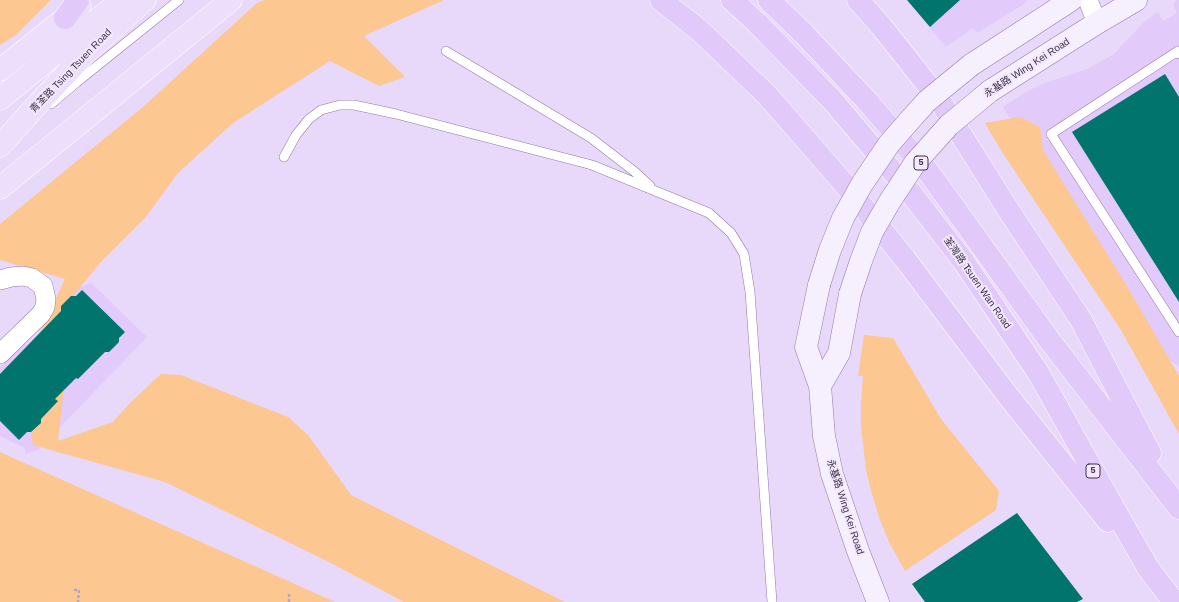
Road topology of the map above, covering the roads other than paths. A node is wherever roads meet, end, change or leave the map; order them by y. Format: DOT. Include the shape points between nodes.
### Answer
graph roads {
  1 [pos="78,0"];
  2 [pos="87,0"];
  3 [pos="122,0"];
  4 [pos="145,0"];
  5 [pos="179,0"];
  6 [pos="231,0"];
  7 [pos="660,0"];
  8 [pos="732,0"];
  9 [pos="769,0"];
  10 [pos="858,0"];
  11 [pos="1072,0"];
  12 [pos="1088,0"];
  13 [pos="1136,0"];
  14 [pos="66,18"];
  15 [pos="1097,23"];
  16 [pos="446,51"];
  17 [pos="1179,54"];
  18 [pos="0,70"];
  19 [pos="0,99"];
  20 [pos="0,147"];
  21 [pos="284,157"];
  22 [pos="0,188"];
  23 [pos="654,190"];
  24 [pos="0,280"];
  25 [pos="1179,332"];
  26 [pos="0,354"];
  27 [pos="820,386"];
  28 [pos="1175,503"];
  29 [pos="1148,568"];
  30 [pos="772,602"];
  31 [pos="878,602"];
  32 [pos="1174,602"];
  1 -- 14 [label="highway"];
  2 -- 14 [label="main road"];
  3 -- 19 [label="main road, 青荃路 Tsing Tsuen Road"];
  4 -- 20 [label="main road, 青荃路 Tsing Tsuen Road" via="86,52"];
  5 -- 20 [label="lane"];
  6 -- 22 [label="main road"];
  7 -- 29 [label="highway" via="699,30 767,95 847,187 1005,392"];
  8 -- 29 [label="highway, 荃灣路 Tsuen Wan Road / 5" via="832,100 910,192 964,262 1039,374"];
  9 -- 28 [label="highway, 5" via="867,101 930,174 1050,341"];
  10 -- 28 [label="highway" via="938,98 1081,320"];
  11 -- 27 [label="street, 永基路 Wing Kei Road, bridge" via="971,65 927,101 889,144 862,184 843,218 830,250 819,285 806,347"];
  12 -- 15 [label="street"];
  13 -- 15 [label="street, 永基路 Wing Kei Road"];
  14 -- 18 [label="main road"];
  15 -- 27 [label="street, 永基路 Wing Kei Road, bridge" via="990,91 949,125 915,163 872,232 850,294 839,353"];
  16 -- 23 [label="lane" via="591,138"];
  17 -- 25 [label="lane" via="1178,51 1051,134"];
  21 -- 23 [label="lane" via="296,135 321,110 340,105 354,105 592,165"];
  23 -- 30 [label="lane" via="709,213 731,233 744,254 750,292"];
  24 -- 26 [label="street" via="23,276 32,278 43,286 46,299 45,307 35,325"];
  27 -- 31 [label="street, 永基路 Wing Kei Road" via="824,436 832,474"];
  29 -- 32 [label="highway, 荃灣路 Tsuen Wan Road / 5"];
}
